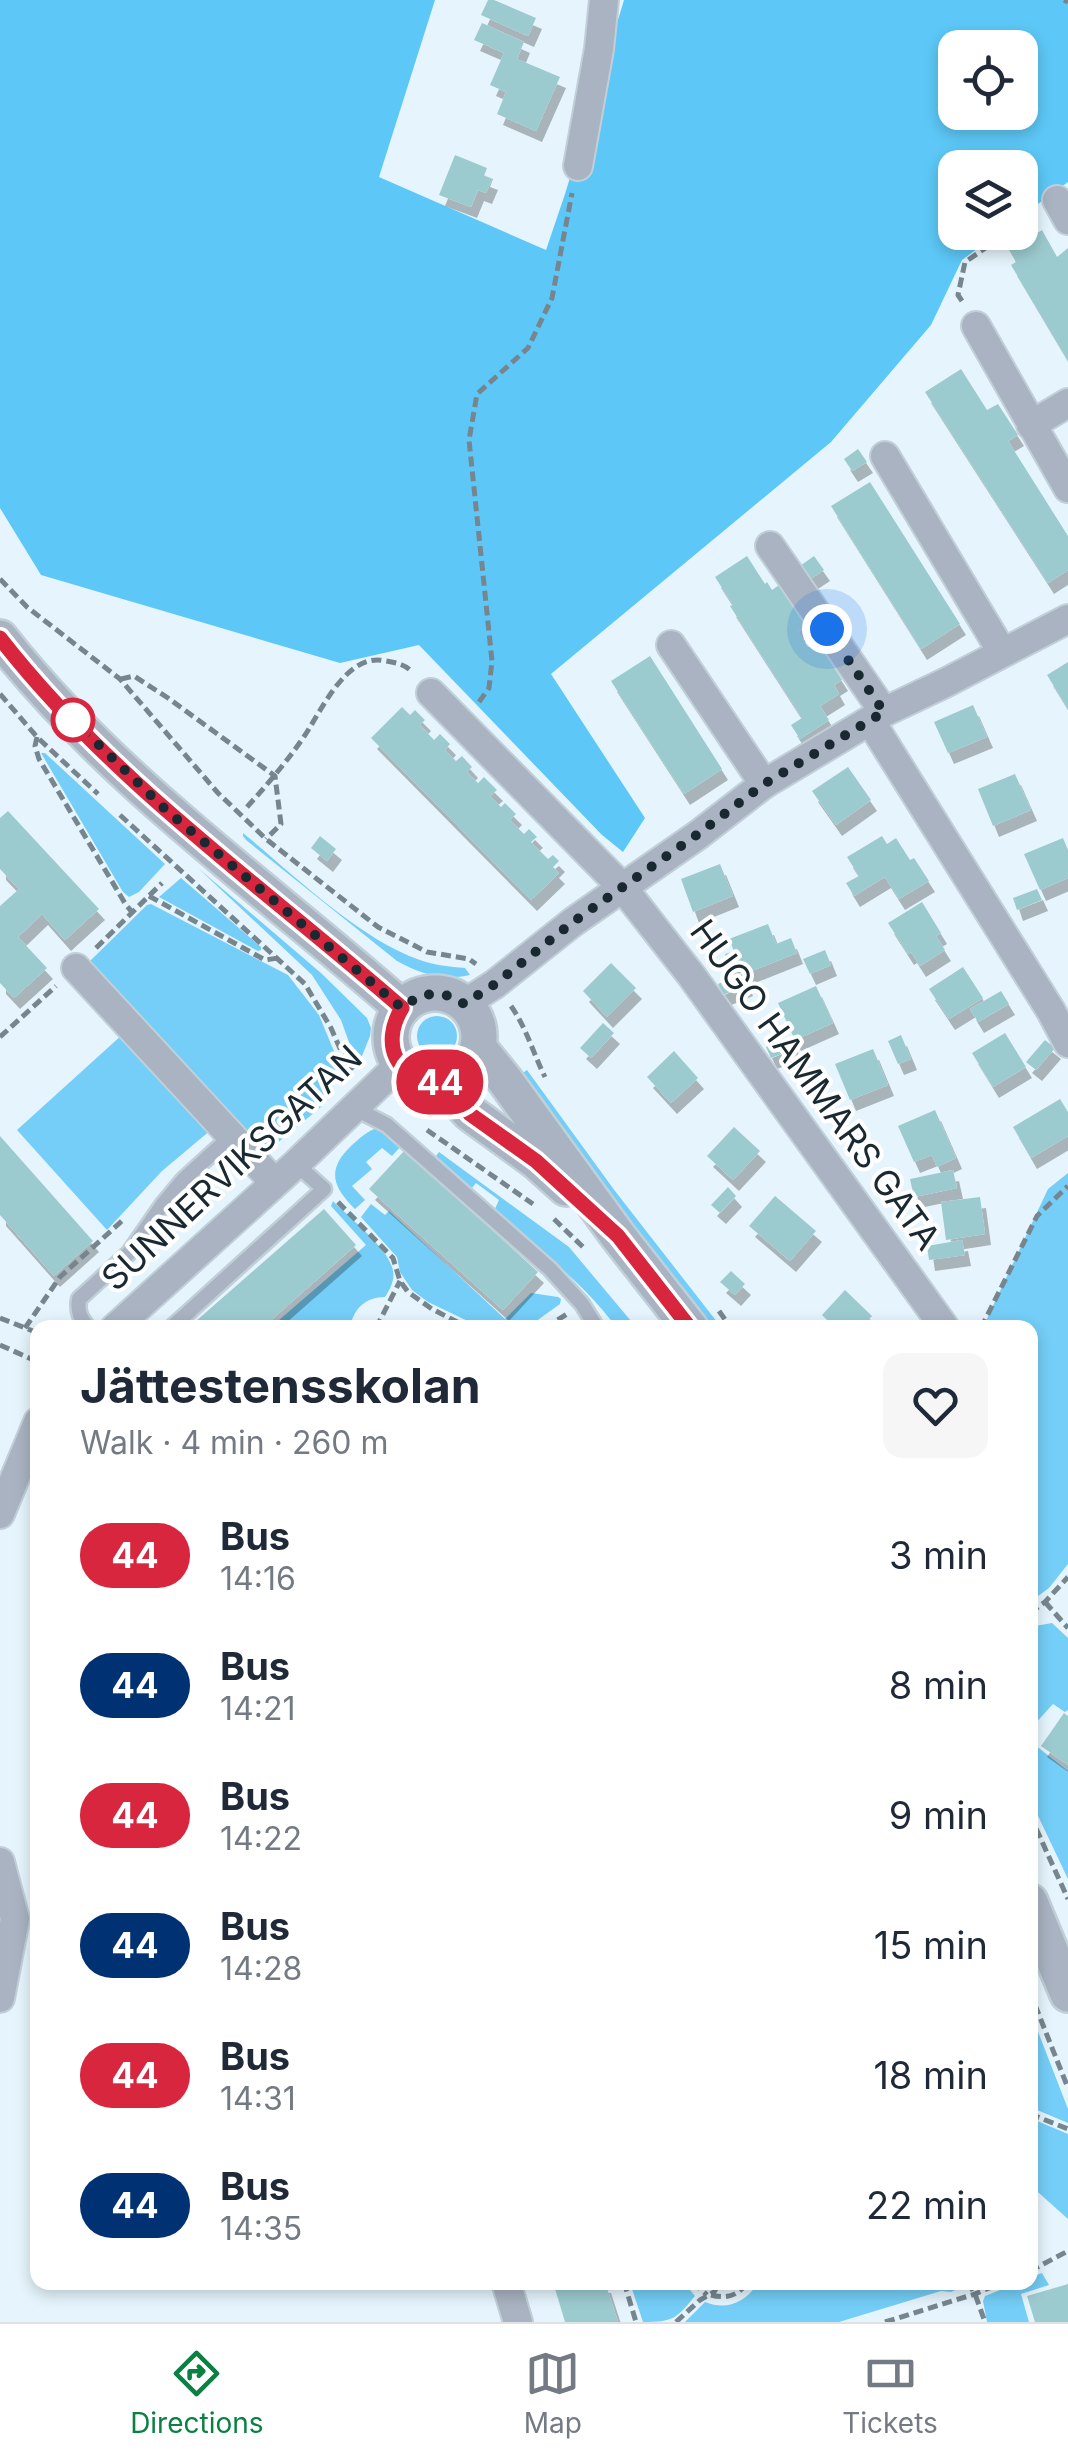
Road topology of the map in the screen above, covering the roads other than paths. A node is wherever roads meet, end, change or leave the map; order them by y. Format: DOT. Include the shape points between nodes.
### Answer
graph roads {
  1 [pos="604,0"];
  2 [pos="578,166"];
  3 [pos="976,326"];
  4 [pos="1068,403"];
  5 [pos="1031,424"];
  6 [pos="885,456"];
  7 [pos="1068,488"];
  8 [pos="770,546"];
  9 [pos="1068,619"];
  10 [pos="0,638"];
  11 [pos="671,645"];
  12 [pos="1002,652"];
  13 [pos="431,693"];
  14 [pos="877,717"];
  15 [pos="764,784"];
  16 [pos="624,888"];
  17 [pos="76,968"];
  18 [pos="464,1004"];
  19 [pos="402,1008"];
  20 [pos="1068,1043"];
  21 [pos="478,1046"];
  22 [pos="400,1064"];
  23 [pos="440,1081"];
  24 [pos="364,1098"];
  25 [pos="230,1137"];
  26 [pos="296,1164"];
  27 [pos="274,1182"];
  28 [pos="603,1244"];
  29 [pos="82,1320"];
  30 [pos="124,1320"];
  31 [pos="180,1320"];
  32 [pos="593,1320"];
  33 [pos="705,1320"];
  34 [pos="938,1320"];
  35 [pos="30,1441"];
  36 [pos="0,1514"];
  37 [pos="0,1862"];
  38 [pos="18,1917"];
  39 [pos="1038,1921"];
  40 [pos="1068,1994"];
  41 [pos="0,1998"];
  42 [pos="508,2290"];
  43 [pos="518,2322"];
  1 -- 2 [label="street"];
  3 -- 5 [label="street"];
  4 -- 5 [label="street"];
  5 -- 7 [label="street"];
  6 -- 12 [label="street"];
  8 -- 14 [label="street"];
  9 -- 12 [label="street"];
  10 -- 19 [label="street" via="166,810"];
  11 -- 15 [label="street"];
  12 -- 14 [label="street"];
  13 -- 16 [label="street, HUGO HAMMARS GATA"];
  14 -- 15 [label="street"];
  14 -- 20 [label="street"];
  15 -- 16 [label="street"];
  16 -- 18 [label="street"];
  16 -- 34 [label="street, HUGO HAMMARS GATA"];
  17 -- 25 [label="street"];
  18 -- 19 [label="street" via="439,993"];
  18 -- 21 [label="street" via="478,1028"];
  19 -- 22 [label="street" via="390,1038"];
  21 -- 23 [label="street" via="460,1073"];
  21 -- 28 [label="street"];
  22 -- 23 [label="street" via="422,1080"];
  22 -- 24 [label="street, SUNNERVIKSGATAN"];
  23 -- 28 [label="street" via="470,1114 536,1161"];
  24 -- 26 [label="street, SUNNERVIKSGATAN"];
  24 -- 32 [label="lane" via="550,1269"];
  25 -- 27 [label="street"];
  25 -- 29 [label="lane" via="163,1204 129,1253 79,1299"];
  26 -- 27 [label="street, SUNNERVIKSGATAN"];
  26 -- 31 [label="lane" via="324,1190"];
  27 -- 30 [label="street, SUNNERVIKSGATAN"];
  28 -- 33 [label="street"];
  35 -- 36 [label="street"];
  37 -- 38 [label="street"];
  38 -- 41 [label="street"];
  39 -- 40 [label="street"];
  42 -- 43 [label="street"];
}
